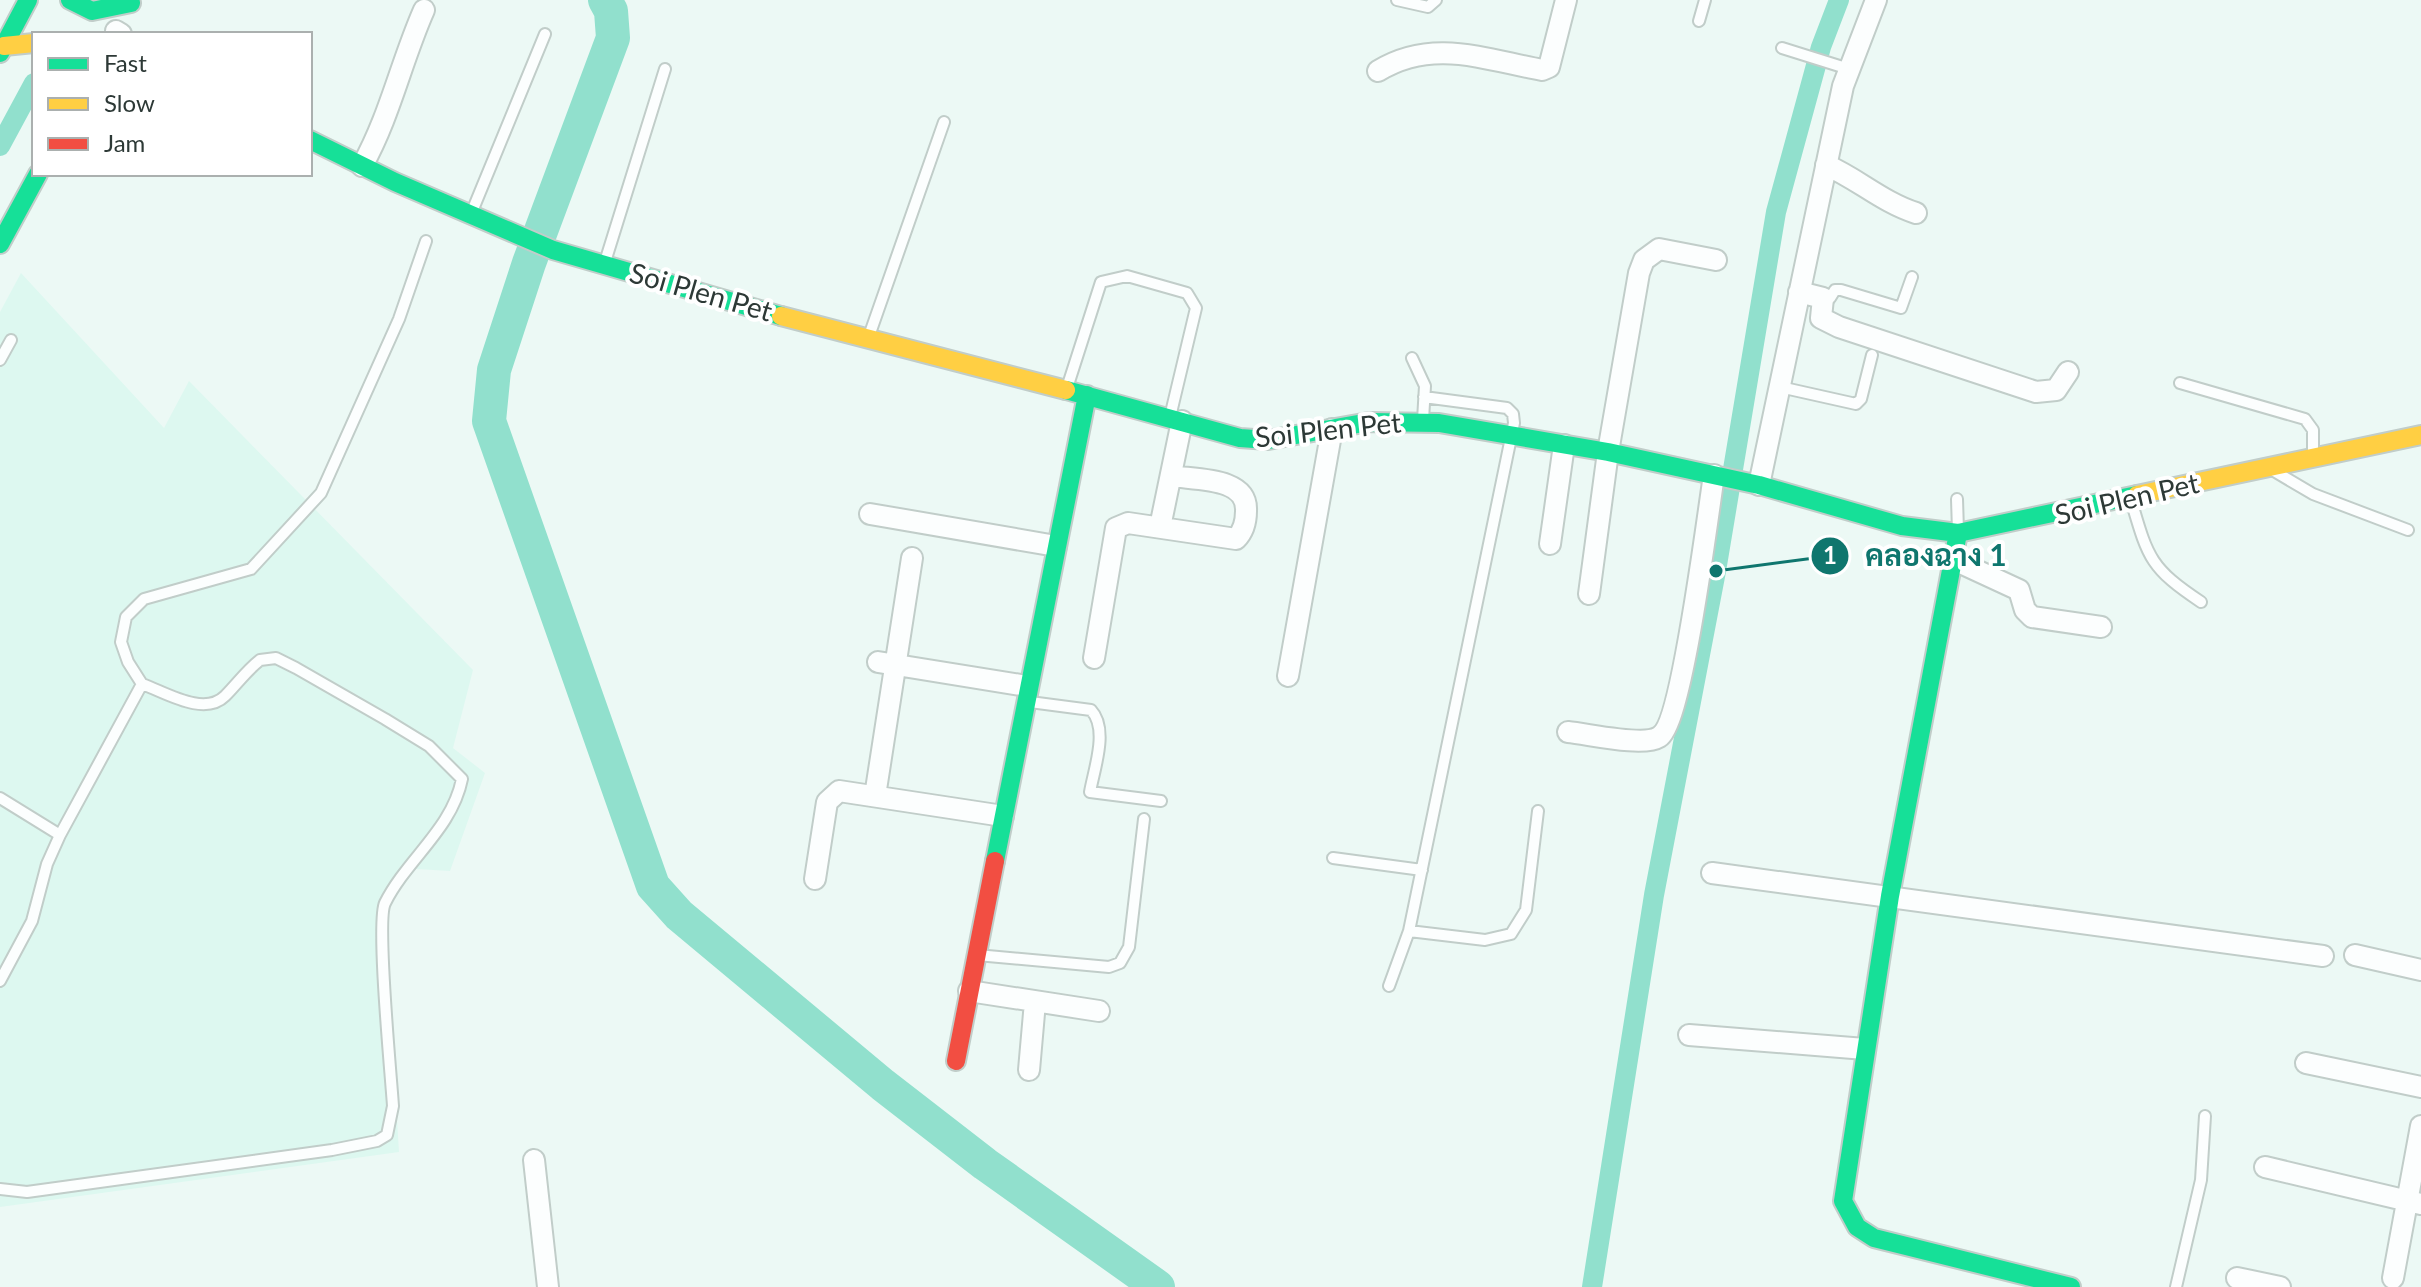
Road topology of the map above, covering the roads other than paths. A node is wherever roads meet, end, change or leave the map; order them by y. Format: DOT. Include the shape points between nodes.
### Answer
graph roads {
  1 [pos="28,0"];
  2 [pos="70,0"];
  3 [pos="1397,0"];
  4 [pos="1436,0"];
  5 [pos="1566,0"];
  6 [pos="1705,0"];
  7 [pos="132,2"];
  8 [pos="1866,3"];
  9 [pos="424,10"];
  10 [pos="1699,21"];
  11 [pos="117,32"];
  12 [pos="545,34"];
  13 [pos="32,43"];
  14 [pos="1782,48"];
  15 [pos="2,49"];
  16 [pos="1844,67"];
  17 [pos="665,69"];
  18 [pos="1378,71"];
  19 [pos="944,122"];
  20 [pos="312,141"];
  21 [pos="1826,165"];
  22 [pos="362,166"];
  23 [pos="37,176"];
  24 [pos="1916,213"];
  25 [pos="471,215"];
  26 [pos="426,241"];
  27 [pos="0,244"];
  28 [pos="1716,260"];
  29 [pos="604,264"];
  30 [pos="1912,277"];
  31 [pos="1799,292"];
  32 [pos="1823,298"];
  33 [pos="11,340"];
  34 [pos="867,341"];
  35 [pos="1872,355"];
  36 [pos="1412,358"];
  37 [pos="0,360"];
  38 [pos="2068,372"];
  39 [pos="2180,383"];
  40 [pos="1780,387"];
  41 [pos="1067,390"];
  42 [pos="1087,395"];
  43 [pos="1424,397"];
  44 [pos="1176,420"];
  45 [pos="1423,422"];
  46 [pos="1332,429"];
  47 [pos="2421,435"];
  48 [pos="1513,437"];
  49 [pos="1564,445"];
  50 [pos="1608,452"];
  51 [pos="2313,458"];
  52 [pos="2269,467"];
  53 [pos="1715,475"];
  54 [pos="1171,476"];
  55 [pos="1759,485"];
  56 [pos="2130,498"];
  57 [pos="1957,499"];
  58 [pos="870,514"];
  59 [pos="1160,527"];
  60 [pos="2408,530"];
  61 [pos="1958,533"];
  62 [pos="1550,544"];
  63 [pos="1056,546"];
  64 [pos="912,558"];
  65 [pos="1952,559"];
  66 [pos="1589,594"];
  67 [pos="2201,602"];
  68 [pos="2101,627"];
  69 [pos="1094,658"];
  70 [pos="887,663"];
  71 [pos="1288,676"];
  72 [pos="142,684"];
  73 [pos="1026,694"];
  74 [pos="1568,732"];
  75 [pos="875,796"];
  76 [pos="0,798"];
  77 [pos="1161,801"];
  78 [pos="1538,811"];
  79 [pos="1003,816"];
  80 [pos="1144,819"];
  81 [pos="60,835"];
  82 [pos="1333,858"];
  83 [pos="1422,870"];
  84 [pos="1712,873"];
  85 [pos="815,879"];
  86 [pos="1890,896"];
  87 [pos="1409,931"];
  88 [pos="975,955"];
  89 [pos="2355,955"];
  90 [pos="2323,956"];
  91 [pos="2421,970"];
  92 [pos="0,981"];
  93 [pos="1389,986"];
  94 [pos="969,991"];
  95 [pos="1035,1002"];
  96 [pos="1099,1011"];
  97 [pos="1689,1035"];
  98 [pos="1865,1049"];
  99 [pos="956,1061"];
  100 [pos="2306,1063"];
  101 [pos="1029,1070"];
  102 [pos="2421,1087"];
  103 [pos="2205,1116"];
  104 [pos="2421,1126"];
  105 [pos="534,1160"];
  106 [pos="2265,1167"];
  107 [pos="0,1189"];
  108 [pos="2414,1202"];
  109 [pos="2237,1278"];
  110 [pos="2393,1278"];
  111 [pos="548,1287"];
  112 [pos="2071,1287"];
  113 [pos="2176,1287"];
  114 [pos="2280,1287"];
  1 -- 15 [label="street"];
  2 -- 7 [label="street" via="93,13"];
  3 -- 4 [label="lane" via="1428,7"];
  5 -- 18 [label="street" via="1549,67 1542,70 1436,51 1408,55"];
  6 -- 10 [label="lane"];
  7 -- 11 [label="street"];
  8 -- 16 [label="street"];
  9 -- 22 [label="street" via="401,63 397,91"];
  12 -- 25 [label="lane"];
  13 -- 15 [label="street"];
  14 -- 16 [label="lane"];
  16 -- 21 [label="street"];
  17 -- 29 [label="lane"];
  19 -- 34 [label="lane"];
  20 -- 22 [label="street, Soi Plen Pet"];
  21 -- 24 [label="street" via="1853,176 1886,202"];
  21 -- 31 [label="street"];
  22 -- 25 [label="street, Soi Plen Pet"];
  23 -- 27 [label="street"];
  25 -- 29 [label="street, Soi Plen Pet" via="553,250"];
  26 -- 72 [label="lane" via="399,319 321,493 251,569 144,599 126,617 121,642"];
  28 -- 50 [label="street" via="1667,249 1651,252 1644,260 1630,309"];
  29 -- 34 [label="street, Soi Plen Pet"];
  30 -- 32 [label="lane" via="1901,308 1841,290"];
  31 -- 32 [label="street"];
  31 -- 40 [label="street"];
  32 -- 38 [label="street" via="1821,318 1839,327 2036,392 2056,390"];
  33 -- 37 [label="lane"];
  34 -- 41 [label="street, Soi Plen Pet"];
  35 -- 40 [label="lane" via="1856,404"];
  36 -- 43 [label="lane" via="1422,375"];
  39 -- 51 [label="lane" via="2305,419 2313,430"];
  40 -- 55 [label="street"];
  41 -- 42 [label="street, Soi Plen Pet"];
  41 -- 44 [label="lane" via="1101,282 1127,276 1142,280 1187,293 1196,308"];
  42 -- 44 [label="street, Soi Plen Pet"];
  42 -- 63 [label="street"];
  43 -- 45 [label="lane"];
  43 -- 48 [label="lane" via="1507,408 1513,414"];
  44 -- 46 [label="street, Soi Plen Pet" via="1268,440"];
  44 -- 54 [label="street"];
  45 -- 46 [label="street, Soi Plen Pet" via="1369,422"];
  45 -- 48 [label="street, Soi Plen Pet"];
  46 -- 71 [label="street"];
  47 -- 51 [label="street, Soi Plen Pet"];
  48 -- 49 [label="street, Soi Plen Pet"];
  48 -- 83 [label="lane"];
  49 -- 50 [label="street, Soi Plen Pet"];
  49 -- 62 [label="street"];
  50 -- 53 [label="street, Soi Plen Pet"];
  50 -- 66 [label="street"];
  51 -- 52 [label="street, Soi Plen Pet"];
  52 -- 56 [label="street, Soi Plen Pet"];
  52 -- 60 [label="lane" via="2313,494"];
  53 -- 55 [label="street, Soi Plen Pet"];
  53 -- 74 [label="street" via="1681,689 1664,734 1642,741"];
  54 -- 59 [label="street"];
  54 -- 59 [label="street" via="1242,491 1246,523 1236,539"];
  55 -- 61 [label="street, Soi Plen Pet" via="1902,526"];
  56 -- 61 [label="street, Soi Plen Pet"];
  56 -- 67 [label="lane" via="2152,563"];
  57 -- 61 [label="lane"];
  58 -- 63 [label="street"];
  59 -- 69 [label="street" via="1128,523 1116,528"];
  61 -- 65 [label="street"];
  63 -- 73 [label="street"];
  64 -- 70 [label="street"];
  65 -- 68 [label="street" via="2019,590 2032,617"];
  65 -- 86 [label="street"];
  70 -- 73 [label="street"];
  70 -- 75 [label="street"];
  72 -- 81 [label="lane"];
  72 -- 107 [label="lane" via="211,705 260,660 276,658 429,746 462,779 444,822 382,911 392,1123 377,1141 332,1150 27,1192"];
  73 -- 77 [label="lane" via="1091,710 1098,717 1090,792"];
  73 -- 79 [label="street"];
  75 -- 79 [label="street"];
  75 -- 85 [label="street" via="839,791 831,795"];
  76 -- 81 [label="lane"];
  78 -- 87 [label="lane" via="1526,910 1511,934 1485,940"];
  79 -- 88 [label="street"];
  80 -- 88 [label="lane" via="1129,947 1120,963 1109,967"];
  81 -- 92 [label="lane" via="32,921"];
  82 -- 83 [label="lane"];
  83 -- 87 [label="lane"];
  84 -- 86 [label="street"];
  86 -- 90 [label="street"];
  86 -- 98 [label="street"];
  87 -- 93 [label="lane"];
  88 -- 94 [label="street"];
  89 -- 91 [label="street"];
  94 -- 95 [label="street"];
  94 -- 99 [label="street"];
  95 -- 96 [label="street"];
  95 -- 101 [label="street"];
  97 -- 98 [label="street"];
  98 -- 112 [label="street" via="1843,1184 1843,1201 1857,1227 1897,1246"];
  100 -- 102 [label="street"];
  103 -- 113 [label="lane" via="2201,1180"];
  104 -- 108 [label="street"];
  105 -- 111 [label="street"];
  106 -- 108 [label="street"];
  108 -- 110 [label="street"];
  109 -- 114 [label="street"];
}
